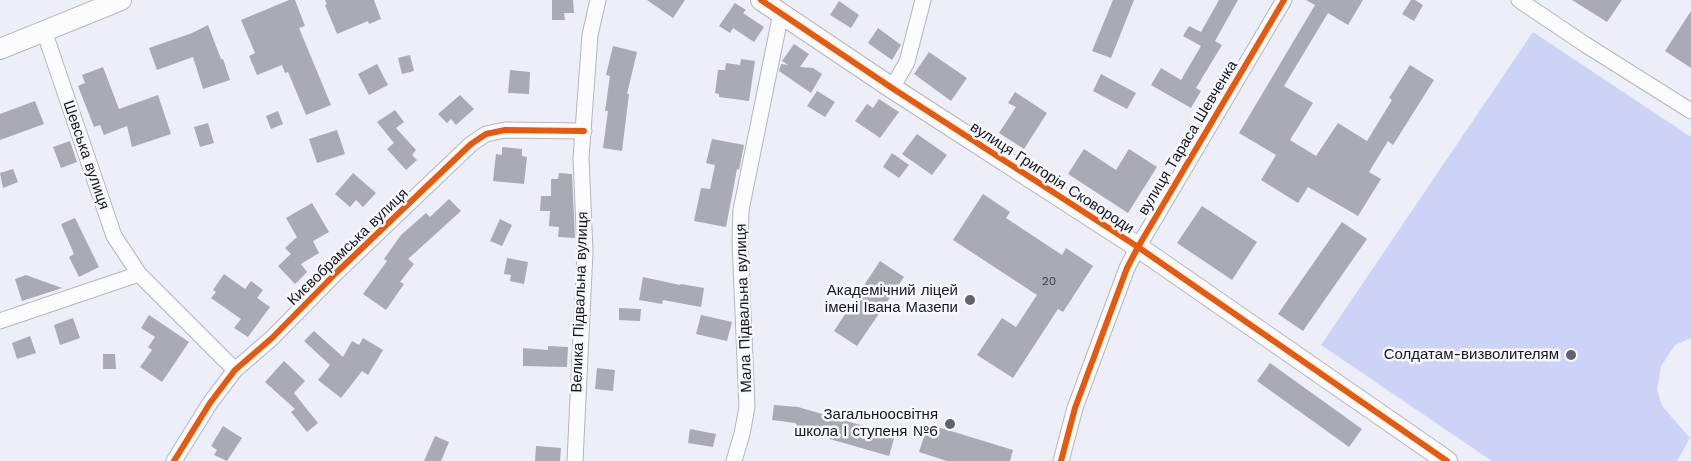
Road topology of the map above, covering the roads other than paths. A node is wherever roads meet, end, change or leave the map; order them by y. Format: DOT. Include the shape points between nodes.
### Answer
graph roads {
  1 [pos="122,0"];
  2 [pos="598,0"];
  3 [pos="761,0"];
  4 [pos="923,0"];
  5 [pos="1284,0"];
  6 [pos="1520,0"];
  7 [pos="781,13"];
  8 [pos="44,31"];
  9 [pos="0,49"];
  10 [pos="892,88"];
  11 [pos="1691,111"];
  12 [pos="584,131"];
  13 [pos="1138,247"];
  14 [pos="139,274"];
  15 [pos="0,321"];
  16 [pos="235,370"];
  17 [pos="174,461"];
  18 [pos="575,461"];
  19 [pos="734,461"];
  20 [pos="1061,461"];
  21 [pos="1447,461"];
  1 -- 8 [label="street"];
  2 -- 12 [label="street, Велика Підвальна вулиця" via="590,35"];
  3 -- 7 [label="street, вулиця Григорія Сковороди"];
  4 -- 10 [label="street" via="907,62"];
  5 -- 13 [label="street, вулиця Тараса Шевченка"];
  6 -- 11 [label="street"];
  7 -- 10 [label="street, вулиця Григорія Сковороди"];
  7 -- 19 [label="street, Мала Підвальна вулиця" via="741,210 747,407"];
  8 -- 9 [label="street"];
  8 -- 14 [label="street, Шевська вулиця" via="114,236"];
  10 -- 13 [label="street, вулиця Григорія Сковороди"];
  12 -- 16 [label="street, Києвобрамська вулиця" via="505,130 478,138"];
  12 -- 18 [label="street, Велика Підвальна вулиця" via="581,158 585,252"];
  13 -- 20 [label="street, вулиця Тараса Шевченка" via="1086,375"];
  13 -- 21 [label="street, вулиця Григорія Сковороди"];
  14 -- 15 [label="street"];
  14 -- 16 [label="street, Шевська вулиця"];
  16 -- 17 [label="street, Києвобрамська вулиця"];
}
